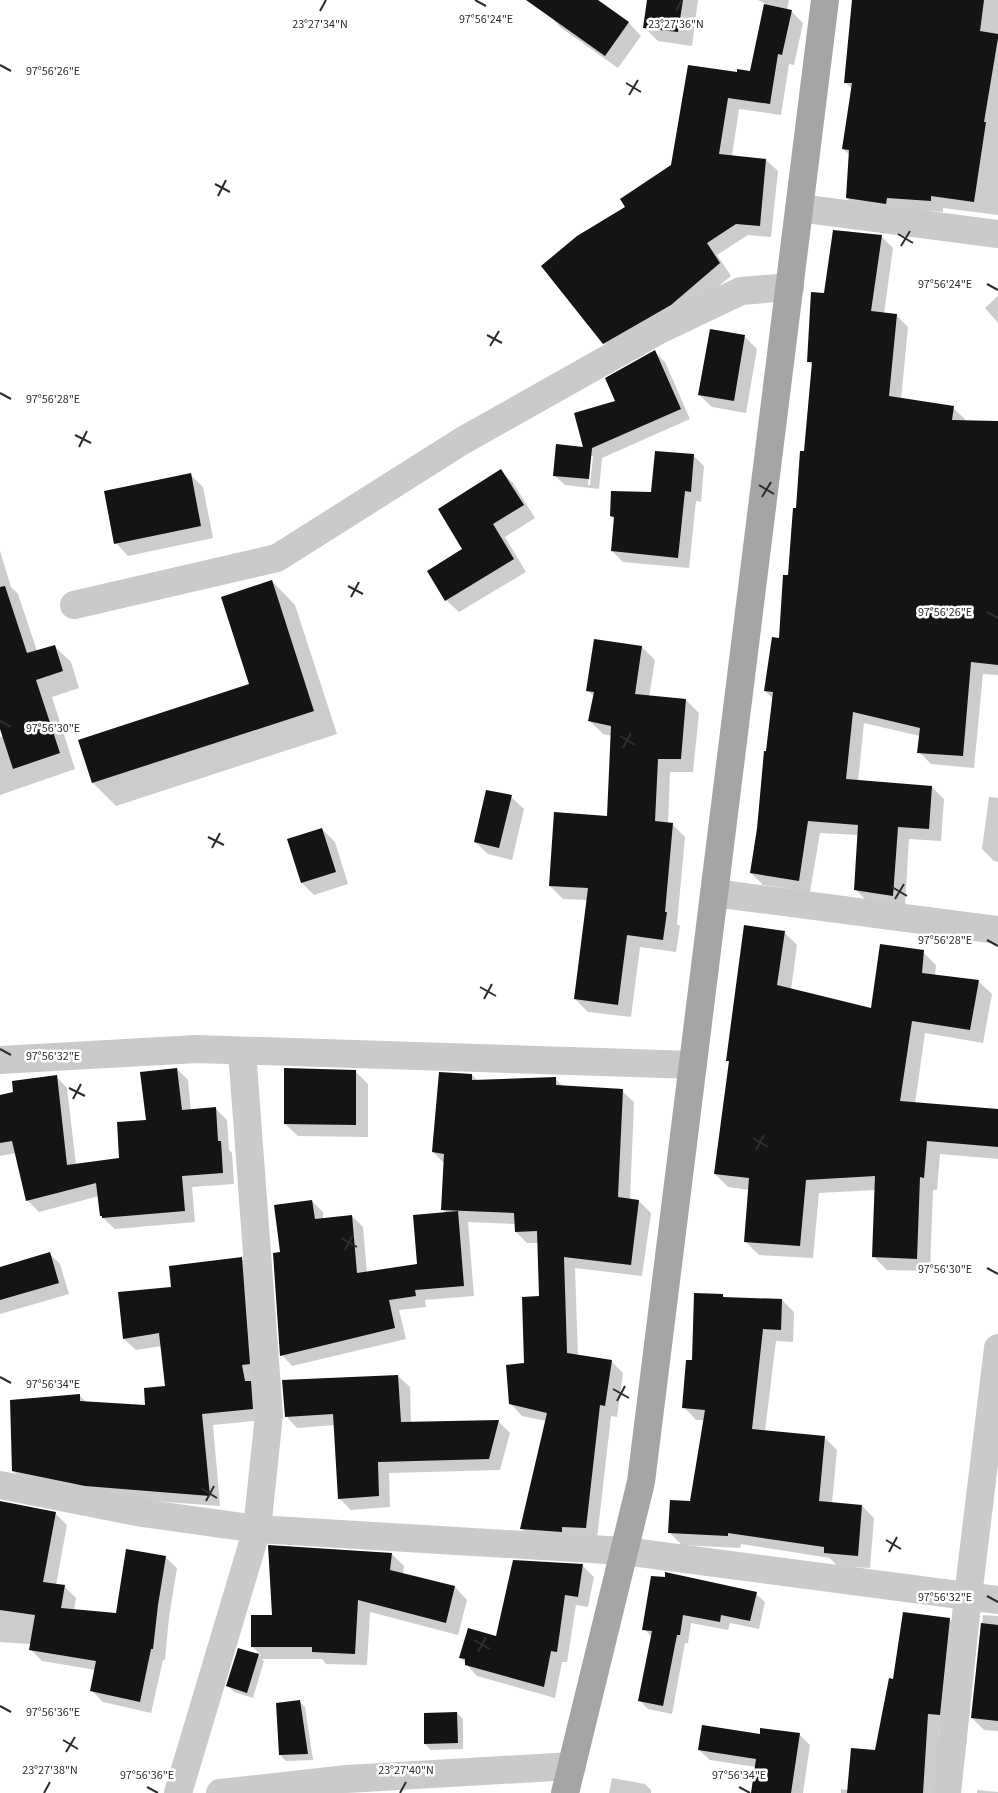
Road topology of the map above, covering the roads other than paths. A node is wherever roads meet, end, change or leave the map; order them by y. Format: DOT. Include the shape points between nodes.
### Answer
graph roads {
  1 [pos="825,0"];
  2 [pos="800,208"];
  3 [pos="998,234"];
  4 [pos="790,286"];
  5 [pos="74,605"];
  6 [pos="714,893"];
  7 [pos="998,930"];
  8 [pos="242,1051"];
  9 [pos="0,1060"];
  10 [pos="693,1065"];
  11 [pos="998,1348"];
  12 [pos="0,1486"];
  13 [pos="257,1529"];
  14 [pos="624,1551"];
  15 [pos="968,1596"];
  16 [pos="998,1600"];
  17 [pos="572,1766"];
  18 [pos="178,1793"];
  19 [pos="220,1793"];
  20 [pos="566,1793"];
  21 [pos="947,1793"];
  1 -- 2 [label="main road"];
  2 -- 3 [label="street"];
  2 -- 4 [label="main road"];
  4 -- 5 [label="street" via="741,291 660,330 462,440 278,558"];
  4 -- 6 [label="main road"];
  6 -- 7 [label="street"];
  6 -- 10 [label="main road"];
  8 -- 9 [label="street" via="197,1049"];
  8 -- 10 [label="street"];
  8 -- 13 [label="street" via="269,1416"];
  10 -- 14 [label="main road" via="641,1482"];
  11 -- 15 [label="street"];
  12 -- 13 [label="street" via="142,1513"];
  13 -- 14 [label="street"];
  13 -- 18 [label="street"];
  14 -- 15 [label="street"];
  14 -- 17 [label="main road"];
  15 -- 16 [label="street"];
  15 -- 21 [label="street"];
  17 -- 19 [label="street" via="347,1778"];
  17 -- 20 [label="main road"];
}
